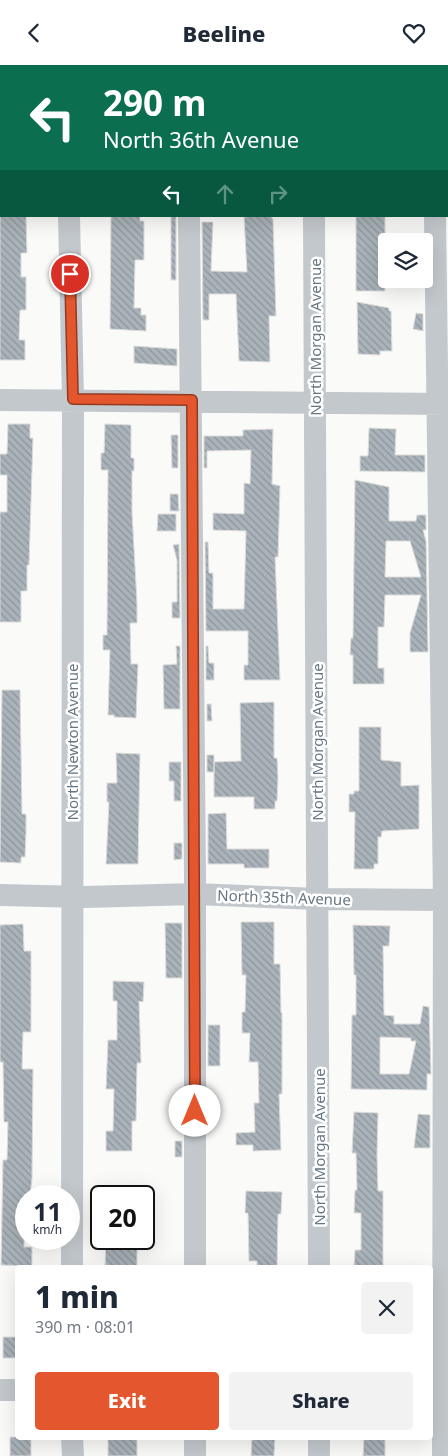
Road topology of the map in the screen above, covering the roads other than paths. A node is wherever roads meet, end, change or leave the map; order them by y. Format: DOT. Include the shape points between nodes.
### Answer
graph roads {
  1 [pos="69,217"];
  2 [pos="190,217"];
  3 [pos="314,217"];
  4 [pos="435,217"];
  5 [pos="73,399"];
  6 [pos="0,400"];
  7 [pos="192,400"];
  8 [pos="315,402"];
  9 [pos="442,404"];
  10 [pos="195,894"];
  11 [pos="0,895"];
  12 [pos="72,896"];
  13 [pos="318,899"];
  14 [pos="446,900"];
  15 [pos="72,1265"];
  16 [pos="195,1265"];
  17 [pos="319,1265"];
  18 [pos="0,1390"];
  19 [pos="15,1390"];
  20 [pos="440,1395"];
  21 [pos="72,1440"];
  22 [pos="195,1440"];
  23 [pos="319,1440"];
  24 [pos="73,1456"];
  25 [pos="195,1456"];
  26 [pos="319,1456"];
  27 [pos="443,1456"];
  1 -- 5 [label="street, North Newton Avenue"];
  2 -- 7 [label="street"];
  3 -- 8 [label="street, North Morgan Avenue"];
  4 -- 9 [label="street"];
  5 -- 6 [label="street"];
  5 -- 7 [label="street"];
  5 -- 12 [label="street, North Newton Avenue"];
  7 -- 8 [label="street"];
  7 -- 10 [label="street"];
  8 -- 9 [label="street"];
  8 -- 13 [label="street, North Morgan Avenue"];
  9 -- 14 [label="street"];
  10 -- 12 [label="street, North 35th Avenue"];
  10 -- 13 [label="street, North 35th Avenue"];
  10 -- 16 [label="street"];
  11 -- 12 [label="street, North 35th Avenue"];
  12 -- 15 [label="street, North Newton Avenue"];
  13 -- 14 [label="street, North 35th Avenue"];
  13 -- 17 [label="street, North Morgan Avenue"];
  14 -- 20 [label="street"];
  18 -- 19 [label="street"];
  20 -- 27 [label="street"];
  21 -- 24 [label="street"];
  22 -- 25 [label="street"];
  23 -- 26 [label="street"];
}
